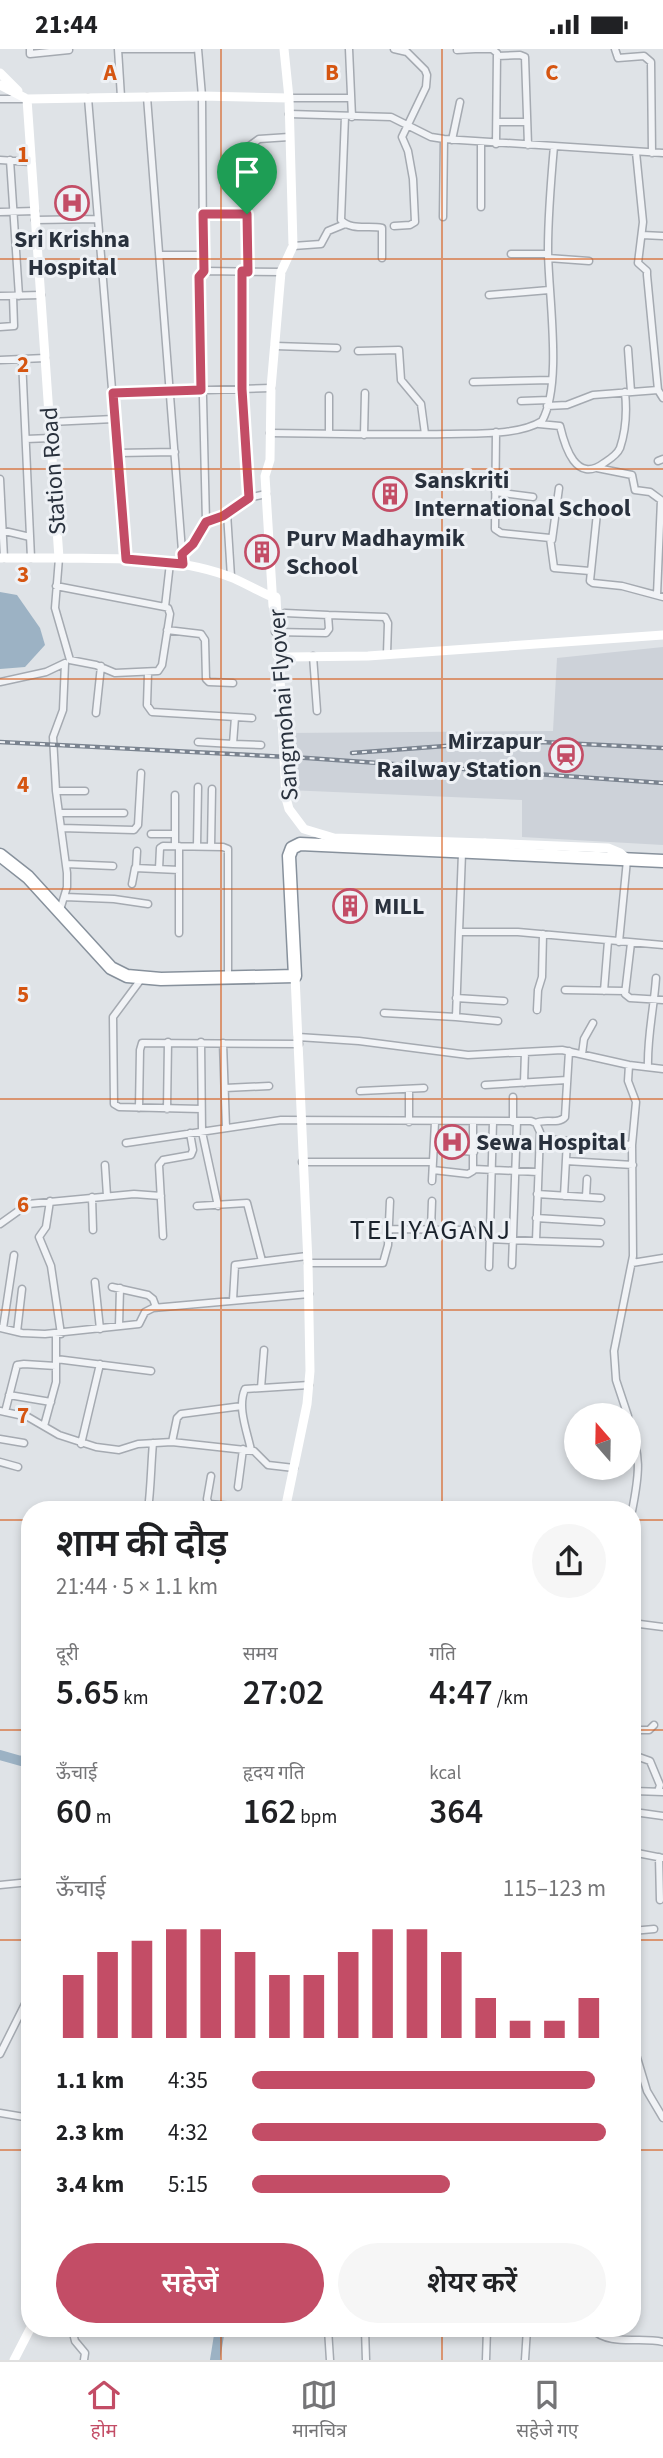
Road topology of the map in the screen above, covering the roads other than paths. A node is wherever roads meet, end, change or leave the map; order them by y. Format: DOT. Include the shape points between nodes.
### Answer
graph roads {
  1 [pos="30,49"];
  2 [pos="118,49"];
  3 [pos="196,49"];
  4 [pos="284,49"];
  5 [pos="349,49"];
  6 [pos="394,49"];
  7 [pos="475,49"];
  8 [pos="615,49"];
  9 [pos="69,50"];
  10 [pos="457,50"];
  11 [pos="497,56"];
  12 [pos="0,73"];
  13 [pos="0,85"];
  14 [pos="202,96"];
  15 [pos="121,97"];
  16 [pos="148,97"];
  17 [pos="88,98"];
  18 [pos="289,98"];
  19 [pos="351,98"];
  20 [pos="0,99"];
  21 [pos="27,99"];
  22 [pos="460,102"];
  23 [pos="289,114"];
  24 [pos="349,116"];
  25 [pos="497,122"];
  26 [pos="527,123"];
  27 [pos="408,125"];
  28 [pos="289,137"];
  29 [pos="444,139"];
  30 [pos="452,140"];
  31 [pos="481,143"];
  32 [pos="496,143"];
  33 [pos="528,145"];
  34 [pos="554,146"];
  35 [pos="636,152"];
  36 [pos="653,153"];
  37 [pos="663,153"];
  38 [pos="0,160"];
  39 [pos="10,160"];
  40 [pos="31,162"];
  41 [pos="481,207"];
  42 [pos="0,212"];
  43 [pos="12,212"];
  44 [pos="203,214"];
  45 [pos="247,214"];
  46 [pos="35,215"];
  47 [pos="443,217"];
  48 [pos="98,219"];
  49 [pos="345,224"];
  50 [pos="394,226"];
  51 [pos="642,235"];
  52 [pos="663,236"];
  53 [pos="293,246"];
  54 [pos="511,254"];
  55 [pos="160,255"];
  56 [pos="203,255"];
  57 [pos="548,256"];
  58 [pos="382,258"];
  59 [pos="589,261"];
  60 [pos="204,271"];
  61 [pos="245,272"];
  62 [pos="281,272"];
  63 [pos="549,290"];
  64 [pos="41,295"];
  65 [pos="489,295"];
  66 [pos="0,296"];
  67 [pos="16,296"];
  68 [pos="0,327"];
  69 [pos="275,346"];
  70 [pos="337,348"];
  71 [pos="628,349"];
  72 [pos="358,351"];
  73 [pos="45,358"];
  74 [pos="22,359"];
  75 [pos="0,360"];
  76 [pos="551,380"];
  77 [pos="473,382"];
  78 [pos="271,388"];
  79 [pos="242,389"];
  80 [pos="201,390"];
  81 [pos="658,390"];
  82 [pos="170,391"];
  83 [pos="628,392"];
  84 [pos="113,393"];
  85 [pos="365,393"];
  86 [pos="329,396"];
  87 [pos="663,398"];
  88 [pos="521,401"];
  89 [pos="548,403"];
  90 [pos="114,419"];
  91 [pos="50,422"];
  92 [pos="539,423"];
  93 [pos="496,432"];
  94 [pos="270,433"];
  95 [pos="329,434"];
  96 [pos="364,435"];
  97 [pos="425,435"];
  98 [pos="51,438"];
  99 [pos="26,439"];
  100 [pos="174,452"];
  101 [pos="117,453"];
  102 [pos="270,460"];
  103 [pos="597,468"];
  104 [pos="0,478"];
  105 [pos="559,488"];
  106 [pos="495,492"];
  107 [pos="266,494"];
  108 [pos="249,498"];
  109 [pos="533,498"];
  110 [pos="228,513"];
  111 [pos="597,513"];
  112 [pos="206,522"];
  113 [pos="1,531"];
  114 [pos="30,537"];
  115 [pos="552,541"];
  116 [pos="2,558"];
  117 [pos="31,558"];
  118 [pos="59,558"];
  119 [pos="126,559"];
  120 [pos="183,559"];
  121 [pos="170,563"];
  122 [pos="590,571"];
  123 [pos="231,577"];
  124 [pos="56,586"];
  125 [pos="660,596"];
  126 [pos="274,597"];
  127 [pos="165,607"];
  128 [pos="285,613"];
  129 [pos="328,615"];
  130 [pos="167,630"];
  131 [pos="275,632"];
  132 [pos="663,635"];
  133 [pos="387,654"];
  134 [pos="313,656"];
  135 [pos="67,661"];
  136 [pos="101,666"];
  137 [pos="148,673"];
  138 [pos="0,682"];
  139 [pos="233,683"];
  140 [pos="317,711"];
  141 [pos="96,713"];
  142 [pos="235,717"];
  143 [pos="252,718"];
  144 [pos="198,742"];
  145 [pos="233,744"];
  146 [pos="261,745"];
  147 [pos="141,773"];
  148 [pos="198,787"];
  149 [pos="212,789"];
  150 [pos="56,791"];
  151 [pos="85,791"];
  152 [pos="175,795"];
  153 [pos="61,813"];
  154 [pos="124,813"];
  155 [pos="61,828"];
  156 [pos="151,834"];
  157 [pos="175,834"];
  158 [pos="177,846"];
  159 [pos="197,846"];
  160 [pos="211,847"];
  161 [pos="137,851"];
  162 [pos="462,853"];
  163 [pos="0,855"];
  164 [pos="627,859"];
  165 [pos="663,861"];
  166 [pos="66,864"];
  167 [pos="113,866"];
  168 [pos="136,868"];
  169 [pos="159,869"];
  170 [pos="179,870"];
  171 [pos="132,884"];
  172 [pos="65,897"];
  173 [pos="148,904"];
  174 [pos="59,912"];
  175 [pos="459,932"];
  176 [pos="178,933"];
  177 [pos="543,934"];
  178 [pos="608,941"];
  179 [pos="619,942"];
  180 [pos="631,943"];
  181 [pos="663,945"];
  182 [pos="295,976"];
  183 [pos="142,978"];
  184 [pos="228,978"];
  185 [pos="656,978"];
  186 [pos="565,991"];
  187 [pos="604,991"];
  188 [pos="625,991"];
  189 [pos="456,998"];
  190 [pos="655,999"];
  191 [pos="663,1000"];
  192 [pos="503,1001"];
  193 [pos="537,1010"];
  194 [pos="384,1013"];
  195 [pos="456,1017"];
  196 [pos="498,1021"];
  197 [pos="593,1023"];
  198 [pos="298,1040"];
  199 [pos="167,1042"];
  200 [pos="201,1042"];
  201 [pos="223,1043"];
  202 [pos="569,1051"];
  203 [pos="525,1052"];
  204 [pos="582,1054"];
  205 [pos="629,1065"];
  206 [pos="648,1067"];
  207 [pos="663,1069"];
  208 [pos="567,1080"];
  209 [pos="524,1083"];
  210 [pos="485,1085"];
  211 [pos="269,1086"];
  212 [pos="225,1088"];
  213 [pos="424,1088"];
  214 [pos="409,1089"];
  215 [pos="360,1091"];
  216 [pos="513,1097"];
  217 [pos="139,1108"];
  218 [pos="167,1109"];
  219 [pos="201,1109"];
  220 [pos="515,1121"];
  221 [pos="300,1122"];
  222 [pos="409,1122"];
  223 [pos="435,1122"];
  224 [pos="473,1122"];
  225 [pos="493,1122"];
  226 [pos="536,1123"];
  227 [pos="226,1128"];
  228 [pos="202,1132"];
  229 [pos="190,1133"];
  230 [pos="540,1139"];
  231 [pos="567,1141"];
  232 [pos="126,1143"];
  233 [pos="632,1145"];
  234 [pos="434,1149"];
  235 [pos="474,1151"];
  236 [pos="566,1161"];
  237 [pos="302,1163"];
  238 [pos="105,1165"];
  239 [pos="633,1165"];
  240 [pos="433,1166"];
  241 [pos="474,1169"];
  242 [pos="492,1170"];
  243 [pos="515,1171"];
  244 [pos="538,1172"];
  245 [pos="587,1179"];
  246 [pos="432,1181"];
  247 [pos="537,1194"];
  248 [pos="107,1196"];
  249 [pos="161,1196"];
  250 [pos="564,1196"];
  251 [pos="92,1197"];
  252 [pos="586,1197"];
  253 [pos="601,1198"];
  254 [pos="50,1201"];
  255 [pos="390,1201"];
  256 [pos="432,1201"];
  257 [pos="197,1206"];
  258 [pos="218,1206"];
  259 [pos="537,1218"];
  260 [pos="601,1222"];
  261 [pos="0,1224"];
  262 [pos="388,1229"];
  263 [pos="431,1229"];
  264 [pos="93,1230"];
  265 [pos="472,1230"];
  266 [pos="163,1236"];
  267 [pos="489,1240"];
  268 [pos="513,1240"];
  269 [pos="536,1241"];
  270 [pos="600,1243"];
  271 [pos="14,1255"];
  272 [pos="663,1258"];
  273 [pos="307,1259"];
  274 [pos="262,1261"];
  275 [pos="632,1263"];
  276 [pos="512,1265"];
  277 [pos="489,1266"];
  278 [pos="95,1282"];
  279 [pos="22,1289"];
  280 [pos="309,1294"];
  281 [pos="233,1300"];
  282 [pos="156,1307"];
  283 [pos="119,1326"];
  284 [pos="1,1328"];
  285 [pos="100,1329"];
  286 [pos="17,1332"];
  287 [pos="58,1334"];
  288 [pos="264,1350"];
  289 [pos="56,1363"];
  290 [pos="100,1364"];
  291 [pos="151,1371"];
  292 [pos="309,1385"];
  293 [pos="261,1388"];
  294 [pos="9,1395"];
  295 [pos="51,1402"];
  296 [pos="623,1403"];
  297 [pos="242,1406"];
  298 [pos="3,1412"];
  299 [pos="44,1426"];
  300 [pos="0,1439"];
  301 [pos="172,1442"];
  302 [pos="24,1443"];
  303 [pos="153,1443"];
  304 [pos="81,1444"];
  305 [pos="247,1449"];
  306 [pos="0,1462"];
  307 [pos="18,1467"];
  308 [pos="294,1468"];
  309 [pos="211,1476"];
  310 [pos="637,1481"];
  311 [pos="238,1487"];
  312 [pos="149,1501"];
  313 [pos="207,1501"];
  314 [pos="287,1501"];
  315 [pos="634,1501"];
  316 [pos="641,1624"];
  317 [pos="663,1627"];
  318 [pos="654,1725"];
  319 [pos="641,1730"];
  320 [pos="641,1758"];
  321 [pos="641,1791"];
  322 [pos="661,1792"];
  323 [pos="641,1813"];
  324 [pos="663,1816"];
  325 [pos="641,1853"];
  326 [pos="662,1856"];
  327 [pos="21,1883"];
  328 [pos="0,1885"];
  329 [pos="661,1888"];
  330 [pos="660,1900"];
  331 [pos="654,1929"];
  332 [pos="641,1930"];
  333 [pos="21,2017"];
  334 [pos="0,2053"];
  335 [pos="641,2073"];
  336 [pos="0,2113"];
  337 [pos="21,2116"];
  338 [pos="663,2118"];
  339 [pos="26,2337"];
  340 [pos="74,2337"];
  341 [pos="329,2337"];
  342 [pos="365,2337"];
  343 [pos="487,2337"];
  344 [pos="527,2337"];
  345 [pos="603,2337"];
  346 [pos="663,2342"];
  347 [pos="14,2360"];
  348 [pos="84,2360"];
  349 [pos="330,2360"];
  350 [pos="366,2360"];
  351 [pos="486,2360"];
  352 [pos="526,2360"];
  1 -- 9 [label="street" via="30,54"];
  2 -- 3 [label="street"];
  2 -- 15 [label="street"];
  3 -- 14 [label="street"];
  4 -- 18 [label="street"];
  5 -- 19 [label="street"];
  6 -- 27 [label="street" via="404,50 427,75"];
  7 -- 10 [label="street"];
  7 -- 11 [label="street" via="492,49"];
  8 -- 36 [label="street" via="618,58 644,56 651,62"];
  11 -- 25 [label="street"];
  11 -- 26 [label="street" via="525,57"];
  12 -- 21 [label="street"];
  13 -- 21 [label="street"];
  14 -- 16 [label="street"];
  14 -- 18 [label="street"];
  14 -- 44 [label="street"];
  15 -- 16 [label="street"];
  15 -- 17 [label="street"];
  16 -- 55 [label="street"];
  17 -- 21 [label="street"];
  17 -- 48 [label="street"];
  18 -- 19 [label="street"];
  18 -- 23 [label="street"];
  19 -- 24 [label="street"];
  20 -- 21 [label="street"];
  21 -- 40 [label="street, Station Road"];
  22 -- 30 [label="street"];
  23 -- 24 [label="street"];
  23 -- 28 [label="street"];
  24 -- 27 [label="street" via="391,117"];
  24 -- 49 [label="street" via="340,213"];
  25 -- 26 [label="street"];
  25 -- 32 [label="street"];
  26 -- 33 [label="street"];
  27 -- 29 [label="street"];
  27 -- 50 [label="street" via="402,139 413,179 415,222"];
  28 -- 45 [label="street" via="259,139 248,147"];
  28 -- 53 [label="street"];
  29 -- 30 [label="street"];
  29 -- 47 [label="street"];
  30 -- 31 [label="street"];
  31 -- 32 [label="street"];
  31 -- 41 [label="street"];
  32 -- 33 [label="street"];
  33 -- 34 [label="street"];
  34 -- 35 [label="street"];
  34 -- 57 [label="street"];
  35 -- 36 [label="street"];
  35 -- 51 [label="street"];
  36 -- 37 [label="street"];
  38 -- 39 [label="street"];
  39 -- 40 [label="street"];
  39 -- 43 [label="street"];
  40 -- 46 [label="street, Station Road"];
  42 -- 43 [label="street"];
  43 -- 46 [label="street"];
  43 -- 67 [label="street"];
  44 -- 45 [label="street"];
  44 -- 56 [label="street"];
  45 -- 61 [label="street"];
  46 -- 48 [label="street"];
  46 -- 64 [label="street, Station Road"];
  48 -- 84 [label="street"];
  49 -- 53 [label="street" via="328,231 321,244"];
  49 -- 58 [label="street" via="382,228"];
  51 -- 52 [label="street"];
  51 -- 81 [label="street" via="638,263 647,275"];
  53 -- 62 [label="street"];
  54 -- 57 [label="street"];
  55 -- 56 [label="street"];
  55 -- 82 [label="street"];
  56 -- 60 [label="street"];
  57 -- 59 [label="street"];
  57 -- 63 [label="street"];
  60 -- 61 [label="street"];
  60 -- 80 [label="street" via="199,277"];
  61 -- 62 [label="street"];
  61 -- 79 [label="street"];
  62 -- 69 [label="street"];
  63 -- 65 [label="street"];
  63 -- 76 [label="street"];
  64 -- 67 [label="street"];
  64 -- 73 [label="street, Station Road"];
  66 -- 67 [label="street"];
  67 -- 68 [label="street" via="14,326"];
  69 -- 70 [label="street"];
  69 -- 78 [label="street"];
  71 -- 83 [label="street"];
  72 -- 97 [label="street" via="399,350 401,380 421,404"];
  73 -- 74 [label="street"];
  73 -- 91 [label="street, Station Road"];
  74 -- 75 [label="street"];
  74 -- 99 [label="street"];
  76 -- 77 [label="street"];
  76 -- 89 [label="street"];
  78 -- 79 [label="street"];
  78 -- 94 [label="street"];
  79 -- 80 [label="street"];
  79 -- 108 [label="street"];
  80 -- 82 [label="street"];
  80 -- 112 [label="street"];
  81 -- 83 [label="street"];
  81 -- 87 [label="street"];
  82 -- 84 [label="street"];
  82 -- 100 [label="street"];
  83 -- 89 [label="street" via="587,396 566,405"];
  83 -- 103 [label="street" via="620,449"];
  84 -- 90 [label="street"];
  85 -- 96 [label="street"];
  86 -- 95 [label="street"];
  88 -- 89 [label="street"];
  89 -- 92 [label="street"];
  90 -- 91 [label="street"];
  90 -- 101 [label="street"];
  91 -- 98 [label="street, Station Road"];
  92 -- 93 [label="street"];
  92 -- 103 [label="street" via="560,426 572,460 584,468"];
  93 -- 97 [label="street"];
  93 -- 106 [label="street"];
  94 -- 95 [label="street"];
  94 -- 102 [label="street"];
  95 -- 96 [label="street"];
  96 -- 97 [label="street"];
  98 -- 99 [label="street"];
  98 -- 118 [label="street, Station Road"];
  99 -- 114 [label="street"];
  100 -- 101 [label="street"];
  100 -- 120 [label="street"];
  101 -- 119 [label="street"];
  102 -- 107 [label="street"];
  102 -- 126 [label="street, Sangmohai Flyover"];
  103 -- 125 [label="street" via="632,475 635,490 650,492 660,500"];
  104 -- 113 [label="street"];
  105 -- 115 [label="street"];
  106 -- 109 [label="street"];
  106 -- 115 [label="street" via="497,531"];
  107 -- 108 [label="street"];
  107 -- 126 [label="street"];
  108 -- 110 [label="street"];
  110 -- 112 [label="street"];
  110 -- 123 [label="street"];
  111 -- 122 [label="street"];
  112 -- 120 [label="street"];
  113 -- 114 [label="street"];
  113 -- 116 [label="street"];
  114 -- 117 [label="street"];
  115 -- 122 [label="street" via="554,568"];
  116 -- 117 [label="street"];
  117 -- 118 [label="street"];
  118 -- 119 [label="street, Station Road"];
  118 -- 124 [label="street"];
  119 -- 121 [label="street, Station Road"];
  120 -- 121 [label="street, Station Road"];
  120 -- 123 [label="street, Station Road"];
  121 -- 127 [label="street"];
  122 -- 125 [label="street" via="593,583"];
  123 -- 126 [label="street, Station Road"];
  124 -- 127 [label="street"];
  124 -- 135 [label="street" via="56,616"];
  126 -- 131 [label="street"];
  126 -- 164 [label="street, Sangmohai Flyover, bridge" via="286,798 304,829 334,838 608,848"];
  127 -- 130 [label="street" via="169,610"];
  128 -- 129 [label="street"];
  129 -- 131 [label="street" via="326,633"];
  129 -- 133 [label="street" via="387,618"];
  130 -- 137 [label="street" via="160,669"];
  130 -- 139 [label="street" via="201,634 205,679"];
  131 -- 134 [label="street" via="277,655"];
  132 -- 133 [label="street"];
  133 -- 134 [label="street"];
  134 -- 140 [label="street"];
  135 -- 136 [label="street"];
  135 -- 138 [label="street" via="46,672"];
  135 -- 150 [label="street" via="63,710 53,737"];
  136 -- 137 [label="street" via="115,673"];
  136 -- 141 [label="street"];
  137 -- 142 [label="street" via="147,705 152,712"];
  142 -- 143 [label="street"];
  142 -- 145 [label="street"];
  144 -- 145 [label="street"];
  145 -- 146 [label="street"];
  147 -- 155 [label="street" via="134,830"];
  148 -- 159 [label="street"];
  149 -- 160 [label="street"];
  150 -- 151 [label="street"];
  150 -- 153 [label="street"];
  152 -- 157 [label="street"];
  153 -- 154 [label="street"];
  153 -- 155 [label="street"];
  155 -- 166 [label="street"];
  156 -- 157 [label="street"];
  157 -- 158 [label="street"];
  158 -- 159 [label="street"];
  158 -- 169 [label="street" via="160,848"];
  158 -- 170 [label="street"];
  159 -- 160 [label="street"];
  160 -- 184 [label="street" via="228,852"];
  161 -- 168 [label="street"];
  162 -- 164 [label="highway"];
  162 -- 175 [label="street"];
  162 -- 182 [label="highway" via="295,846 289,856"];
  163 -- 174 [label="highway" via="28,877"];
  164 -- 165 [label="highway"];
  164 -- 179 [label="street"];
  166 -- 167 [label="street"];
  166 -- 172 [label="street"];
  168 -- 169 [label="street"];
  168 -- 171 [label="street"];
  169 -- 170 [label="street"];
  170 -- 176 [label="street"];
  172 -- 173 [label="street"];
  172 -- 174 [label="street"];
  174 -- 183 [label="highway" via="111,968 127,977"];
  175 -- 177 [label="street"];
  175 -- 189 [label="street"];
  177 -- 178 [label="street"];
  177 -- 193 [label="street"];
  178 -- 179 [label="street"];
  178 -- 187 [label="street"];
  179 -- 180 [label="street"];
  180 -- 181 [label="street"];
  180 -- 188 [label="street"];
  182 -- 184 [label="highway"];
  182 -- 198 [label="street"];
  183 -- 184 [label="highway"];
  183 -- 217 [label="street" via="112,1022 114,1104"];
  185 -- 190 [label="street"];
  186 -- 187 [label="street"];
  187 -- 188 [label="street"];
  188 -- 190 [label="street" via="627,997"];
  189 -- 192 [label="street"];
  189 -- 195 [label="street"];
  190 -- 191 [label="street"];
  190 -- 206 [label="street" via="647,1040"];
  194 -- 195 [label="street"];
  195 -- 196 [label="street"];
  197 -- 204 [label="street"];
  198 -- 201 [label="street"];
  198 -- 203 [label="street" via="359,1041 451,1054"];
  198 -- 221 [label="street"];
  199 -- 200 [label="street"];
  199 -- 217 [label="street" via="145,1042 140,1047"];
  199 -- 218 [label="street"];
  200 -- 201 [label="street"];
  200 -- 219 [label="street"];
  201 -- 212 [label="street"];
  202 -- 203 [label="street"];
  202 -- 204 [label="street"];
  202 -- 208 [label="street"];
  203 -- 209 [label="street"];
  204 -- 205 [label="street"];
  205 -- 206 [label="street"];
  205 -- 233 [label="street" via="628,1081 636,1102"];
  206 -- 207 [label="street"];
  208 -- 209 [label="street"];
  208 -- 226 [label="street" via="563,1120"];
  209 -- 210 [label="street"];
  211 -- 212 [label="street"];
  212 -- 227 [label="street"];
  213 -- 214 [label="street"];
  214 -- 215 [label="street"];
  214 -- 222 [label="street"];
  216 -- 220 [label="street"];
  217 -- 218 [label="street"];
  218 -- 219 [label="street"];
  219 -- 228 [label="street"];
  220 -- 225 [label="street"];
  220 -- 226 [label="street"];
  220 -- 243 [label="street"];
  221 -- 222 [label="street"];
  221 -- 227 [label="street" via="281,1120"];
  221 -- 237 [label="street"];
  222 -- 223 [label="street"];
  223 -- 224 [label="street"];
  223 -- 234 [label="street"];
  224 -- 225 [label="street"];
  224 -- 235 [label="street"];
  225 -- 242 [label="street"];
  226 -- 230 [label="street"];
  227 -- 228 [label="street"];
  228 -- 229 [label="street"];
  228 -- 258 [label="street"];
  229 -- 232 [label="street"];
  229 -- 249 [label="street" via="191,1155 160,1162"];
  230 -- 231 [label="street"];
  230 -- 244 [label="street"];
  231 -- 233 [label="street"];
  231 -- 236 [label="street"];
  233 -- 239 [label="street"];
  234 -- 235 [label="street"];
  234 -- 240 [label="street"];
  235 -- 241 [label="street"];
  236 -- 239 [label="street"];
  236 -- 250 [label="street"];
  237 -- 240 [label="street"];
  237 -- 273 [label="street"];
  238 -- 248 [label="street"];
  239 -- 275 [label="street"];
  240 -- 241 [label="street" via="468,1174"];
  240 -- 246 [label="street"];
  241 -- 242 [label="street"];
  242 -- 243 [label="street"];
  242 -- 267 [label="street"];
  243 -- 244 [label="street"];
  243 -- 268 [label="street"];
  244 -- 247 [label="street"];
  245 -- 252 [label="street"];
  247 -- 250 [label="street"];
  247 -- 259 [label="street"];
  248 -- 249 [label="street"];
  248 -- 251 [label="street"];
  249 -- 266 [label="street"];
  250 -- 252 [label="street"];
  251 -- 254 [label="street"];
  251 -- 264 [label="street"];
  252 -- 253 [label="street"];
  254 -- 261 [label="street" via="23,1205"];
  254 -- 287 [label="street" via="46,1227 39,1237 51,1266"];
  255 -- 262 [label="street"];
  256 -- 263 [label="street"];
  257 -- 258 [label="street"];
  258 -- 274 [label="street" via="247,1203"];
  259 -- 260 [label="street"];
  259 -- 269 [label="street"];
  262 -- 263 [label="street"];
  262 -- 273 [label="street" via="380,1264"];
  263 -- 265 [label="street"];
  267 -- 268 [label="street"];
  267 -- 277 [label="street"];
  268 -- 269 [label="street"];
  268 -- 276 [label="street"];
  269 -- 270 [label="street"];
  271 -- 284 [label="street"];
  272 -- 275 [label="street"];
  273 -- 274 [label="street"];
  273 -- 280 [label="street"];
  274 -- 281 [label="street" via="235,1265"];
  275 -- 296 [label="street" via="614,1351"];
  278 -- 285 [label="street"];
  279 -- 286 [label="street"];
  280 -- 281 [label="street"];
  280 -- 292 [label="street"];
  281 -- 282 [label="street"];
  282 -- 283 [label="street" via="145,1312 142,1323"];
  282 -- 283 [label="street" via="149,1295 116,1288"];
  283 -- 285 [label="street"];
  284 -- 286 [label="street"];
  285 -- 287 [label="street"];
  286 -- 287 [label="street"];
  287 -- 289 [label="street"];
  288 -- 293 [label="street"];
  289 -- 290 [label="street"];
  289 -- 294 [label="street" via="18,1366"];
  289 -- 295 [label="street"];
  290 -- 291 [label="street"];
  290 -- 304 [label="street"];
  292 -- 293 [label="street"];
  292 -- 308 [label="street"];
  293 -- 297 [label="street" via="245,1389"];
  294 -- 295 [label="street"];
  294 -- 298 [label="street"];
  295 -- 299 [label="street"];
  297 -- 301 [label="street" via="181,1414"];
  297 -- 305 [label="street"];
  298 -- 299 [label="street"];
  299 -- 304 [label="street"];
  300 -- 302 [label="street"];
  301 -- 303 [label="street"];
  301 -- 305 [label="street"];
  303 -- 304 [label="street" via="119,1450"];
  303 -- 312 [label="street"];
  305 -- 308 [label="street" via="268,1465"];
  305 -- 311 [label="street"];
  306 -- 307 [label="street"];
  308 -- 314 [label="street"];
  309 -- 313 [label="street"];
  310 -- 315 [label="street"];
  316 -- 317 [label="street"];
  318 -- 319 [label="street"];
  320 -- 322 [label="street" via="650,1761"];
  321 -- 322 [label="street"];
  323 -- 324 [label="street"];
  325 -- 326 [label="street"];
  326 -- 329 [label="street"];
  327 -- 328 [label="street"];
  329 -- 330 [label="street"];
  331 -- 332 [label="street"];
  333 -- 334 [label="street"];
  335 -- 338 [label="street"];
  336 -- 337 [label="street"];
  339 -- 347 [label="street"];
  340 -- 348 [label="street" via="85,2353"];
  341 -- 349 [label="street"];
  342 -- 350 [label="street"];
  343 -- 351 [label="street"];
  344 -- 352 [label="street"];
  345 -- 346 [label="street"];
}
